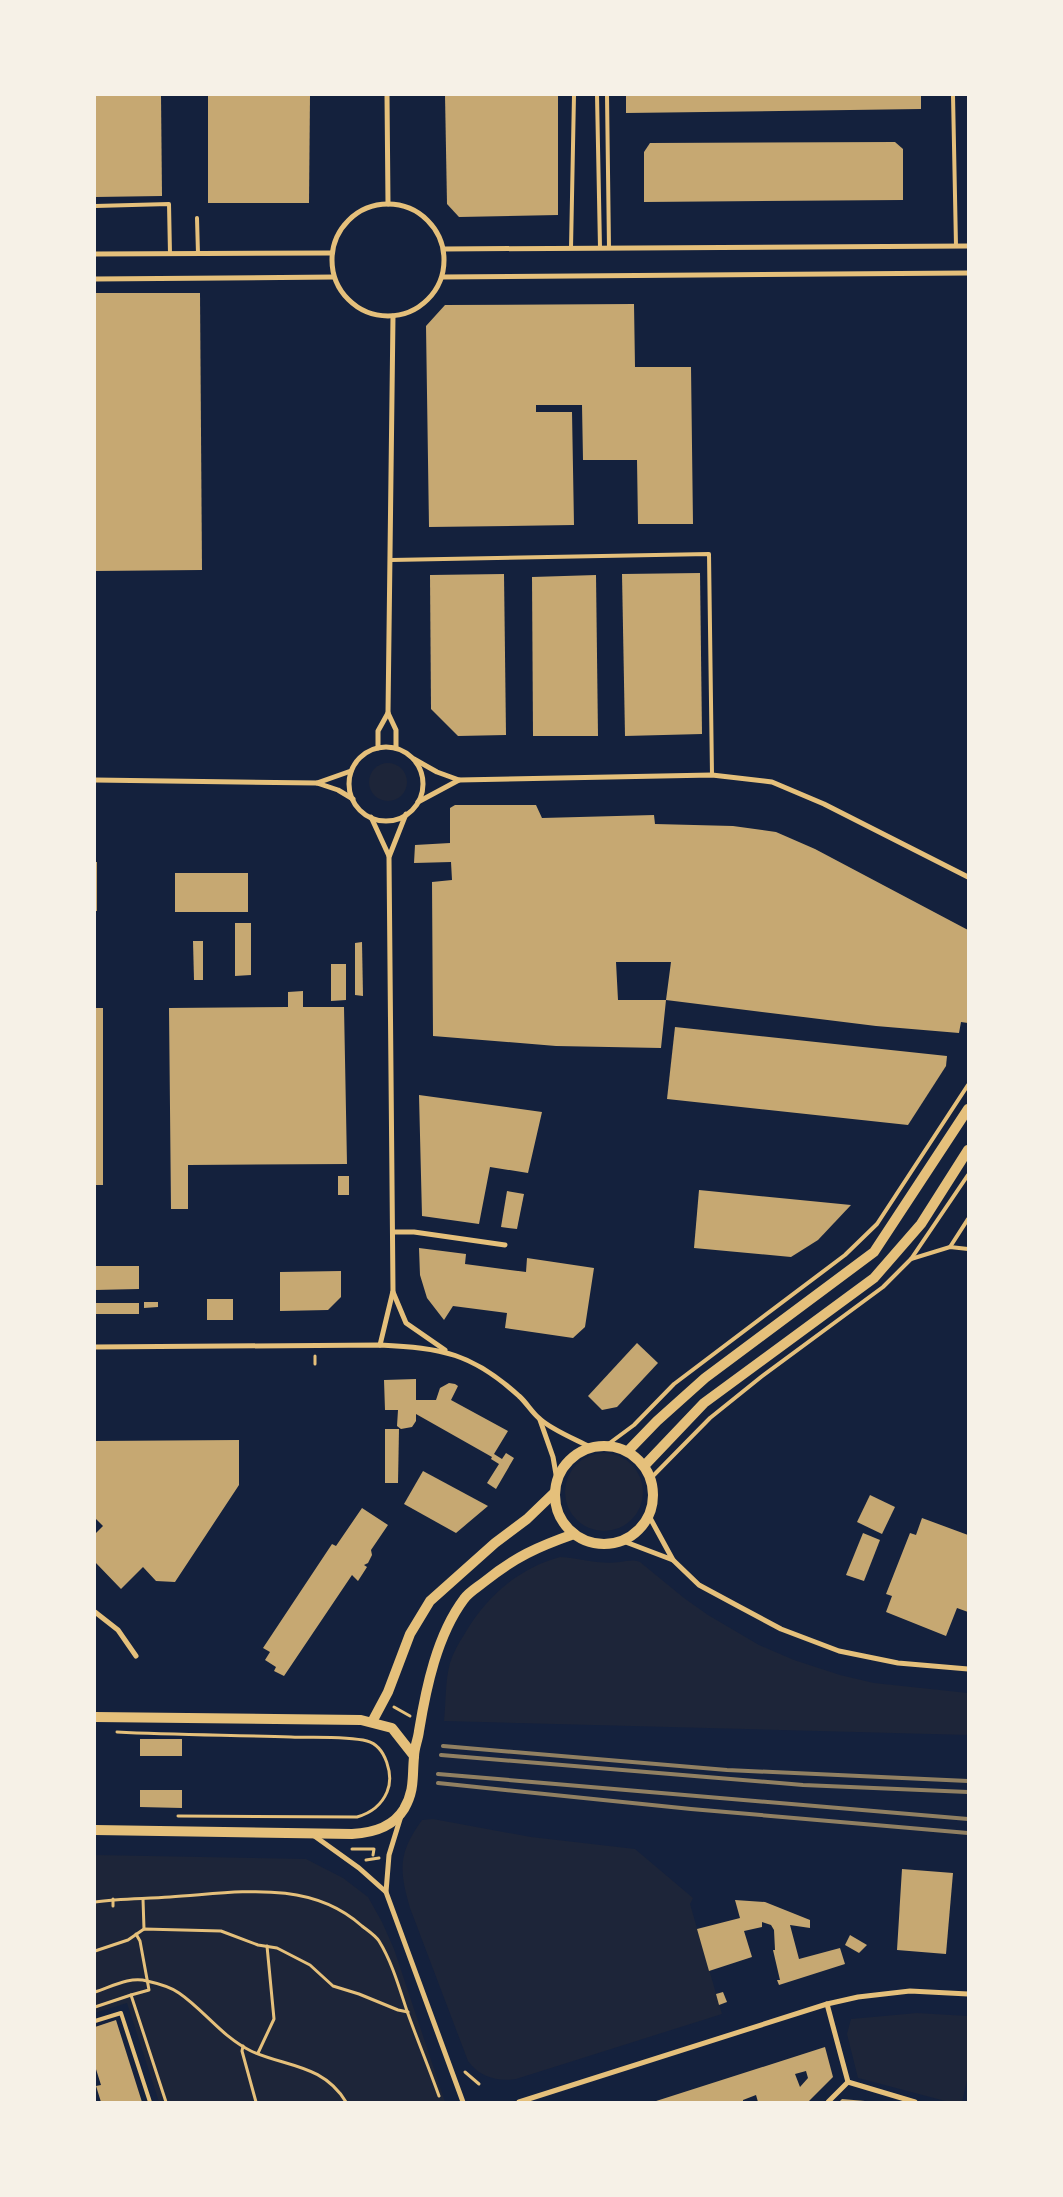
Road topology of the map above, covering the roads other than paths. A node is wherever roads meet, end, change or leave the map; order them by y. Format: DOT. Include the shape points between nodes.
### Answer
graph roads {
  1 [pos="387,95"];
  2 [pos="574,95"];
  3 [pos="597,95"];
  4 [pos="607,95"];
  5 [pos="953,95"];
  6 [pos="388,204"];
  7 [pos="95,206"];
  8 [pos="197,218"];
  9 [pos="956,246"];
  10 [pos="968,246"];
  11 [pos="444,248"];
  12 [pos="571,248"];
  13 [pos="600,248"];
  14 [pos="609,248"];
  15 [pos="332,253"];
  16 [pos="95,254"];
  17 [pos="170,254"];
  18 [pos="198,254"];
  19 [pos="968,273"];
  20 [pos="334,277"];
  21 [pos="442,277"];
  22 [pos="95,279"];
  23 [pos="393,316"];
  24 [pos="391,560"];
  25 [pos="388,713"];
  26 [pos="378,748"];
  27 [pos="396,748"];
  28 [pos="414,759"];
  29 [pos="351,771"];
  30 [pos="712,775"];
  31 [pos="95,780"];
  32 [pos="459,780"];
  33 [pos="316,783"];
  34 [pos="352,799"];
  35 [pos="418,802"];
  36 [pos="406,814"];
  37 [pos="371,817"];
  38 [pos="389,857"];
  39 [pos="968,877"];
  40 [pos="968,1085"];
  41 [pos="968,1109"];
  42 [pos="968,1150"];
  43 [pos="968,1175"];
  44 [pos="968,1219"];
  45 [pos="393,1232"];
  46 [pos="505,1245"];
  47 [pos="950,1247"];
  48 [pos="968,1249"];
  49 [pos="911,1259"];
  50 [pos="393,1291"];
  51 [pos="380,1345"];
  52 [pos="95,1347"];
  53 [pos="448,1352"];
  54 [pos="540,1420"];
  55 [pos="607,1445"];
  56 [pos="590,1447"];
  57 [pos="628,1451"];
  58 [pos="645,1465"];
  59 [pos="652,1478"];
  60 [pos="557,1480"];
  61 [pos="554,1493"];
  62 [pos="649,1516"];
  63 [pos="574,1534"];
  64 [pos="623,1541"];
  65 [pos="673,1560"];
  66 [pos="95,1612"];
  67 [pos="136,1656"];
  68 [pos="968,1669"];
  69 [pos="95,1717"];
  70 [pos="372,1722"];
  71 [pos="414,1756"];
  72 [pos="404,1810"];
  73 [pos="95,1830"];
  74 [pos="311,1834"];
  75 [pos="386,1892"];
  76 [pos="968,1994"];
  77 [pos="827,2004"];
  78 [pos="95,2021"];
  79 [pos="848,2082"];
  80 [pos="150,2102"];
  81 [pos="463,2102"];
  82 [pos="519,2102"];
  83 [pos="828,2102"];
  84 [pos="915,2102"];
  1 -- 6 [label="street"];
  2 -- 12 [label="lane"];
  3 -- 13 [label="lane"];
  4 -- 14 [label="lane"];
  5 -- 9 [label="lane"];
  6 -- 11 [label="street" via="404,206 422,215 435,228"];
  6 -- 15 [label="street" via="368,207 350,218 337,236"];
  7 -- 17 [label="lane" via="169,204"];
  8 -- 18 [label="lane"];
  9 -- 10 [label="street"];
  9 -- 14 [label="street"];
  11 -- 12 [label="street"];
  11 -- 21 [label="street"];
  12 -- 13 [label="street"];
  13 -- 14 [label="street"];
  15 -- 18 [label="street"];
  15 -- 20 [label="street"];
  16 -- 17 [label="street"];
  17 -- 18 [label="street"];
  19 -- 21 [label="street"];
  20 -- 22 [label="street"];
  20 -- 23 [label="street" via="353,304 371,313"];
  21 -- 23 [label="street" via="432,296 413,310"];
  23 -- 24 [label="street"];
  24 -- 25 [label="street"];
  24 -- 30 [label="lane" via="709,554"];
  25 -- 26 [label="street" via="378,730"];
  25 -- 27 [label="street" via="396,730"];
  26 -- 27 [label="street"];
  26 -- 29 [label="street" via="362,756"];
  27 -- 28 [label="street"];
  28 -- 32 [label="street"];
  28 -- 35 [label="street" via="423,781"];
  29 -- 33 [label="street"];
  29 -- 34 [label="street"];
  30 -- 32 [label="street"];
  30 -- 39 [label="street" via="772,782 824,804"];
  31 -- 33 [label="street"];
  32 -- 35 [label="street"];
  33 -- 34 [label="street" via="338,790"];
  34 -- 37 [label="street"];
  35 -- 36 [label="street"];
  36 -- 37 [label="street" via="390,820"];
  36 -- 38 [label="street"];
  37 -- 38 [label="street"];
  38 -- 45 [label="street"];
  40 -- 55 [label="lane" via="876,1224 864,1237 845,1255 674,1384 634,1425"];
  41 -- 57 [label="main road" via="874,1252 705,1378"];
  42 -- 58 [label="main road" via="921,1224 874,1278 704,1403"];
  43 -- 49 [label="lane"];
  44 -- 47 [label="lane"];
  45 -- 46 [label="street"];
  45 -- 50 [label="street"];
  47 -- 48 [label="lane"];
  47 -- 49 [label="lane"];
  49 -- 59 [label="lane" via="883,1287 710,1418"];
  50 -- 51 [label="street"];
  50 -- 53 [label="street" via="406,1322"];
  51 -- 52 [label="street"];
  51 -- 53 [label="street"];
  53 -- 54 [label="street" via="496,1377"];
  54 -- 56 [label="street"];
  54 -- 60 [label="street"];
  55 -- 56 [label="main road"];
  55 -- 57 [label="main road"];
  56 -- 60 [label="main road" via="569,1459"];
  57 -- 58 [label="main road"];
  58 -- 59 [label="main road"];
  59 -- 62 [label="main road" via="654,1497"];
  60 -- 61 [label="main road"];
  61 -- 63 [label="main road" via="559,1516"];
  61 -- 70 [label="main road" via="430,1602 410,1634 388,1692"];
  62 -- 64 [label="main road" via="638,1531"];
  62 -- 65 [label="street"];
  63 -- 64 [label="main road" via="589,1542"];
  63 -- 71 [label="main road" via="540,1546 510,1562 464,1598 440,1642"];
  64 -- 65 [label="street"];
  65 -- 68 [label="street" via="699,1585 781,1629 839,1651 898,1662"];
  66 -- 67 [label="street" via="118,1630"];
  69 -- 70 [label="main road"];
  70 -- 71 [label="main road" via="392,1728"];
  71 -- 72 [label="main road" via="413,1788"];
  72 -- 74 [label="main road" via="392,1822 368,1834"];
  72 -- 75 [label="street" via="389,1858"];
  73 -- 74 [label="main road"];
  74 -- 75 [label="street"];
  75 -- 81 [label="street"];
  76 -- 77 [label="street" via="910,1991"];
  77 -- 79 [label="street"];
  77 -- 82 [label="street"];
  78 -- 80 [label="lane" via="121,2013"];
  79 -- 83 [label="street"];
  79 -- 84 [label="street"];
}
